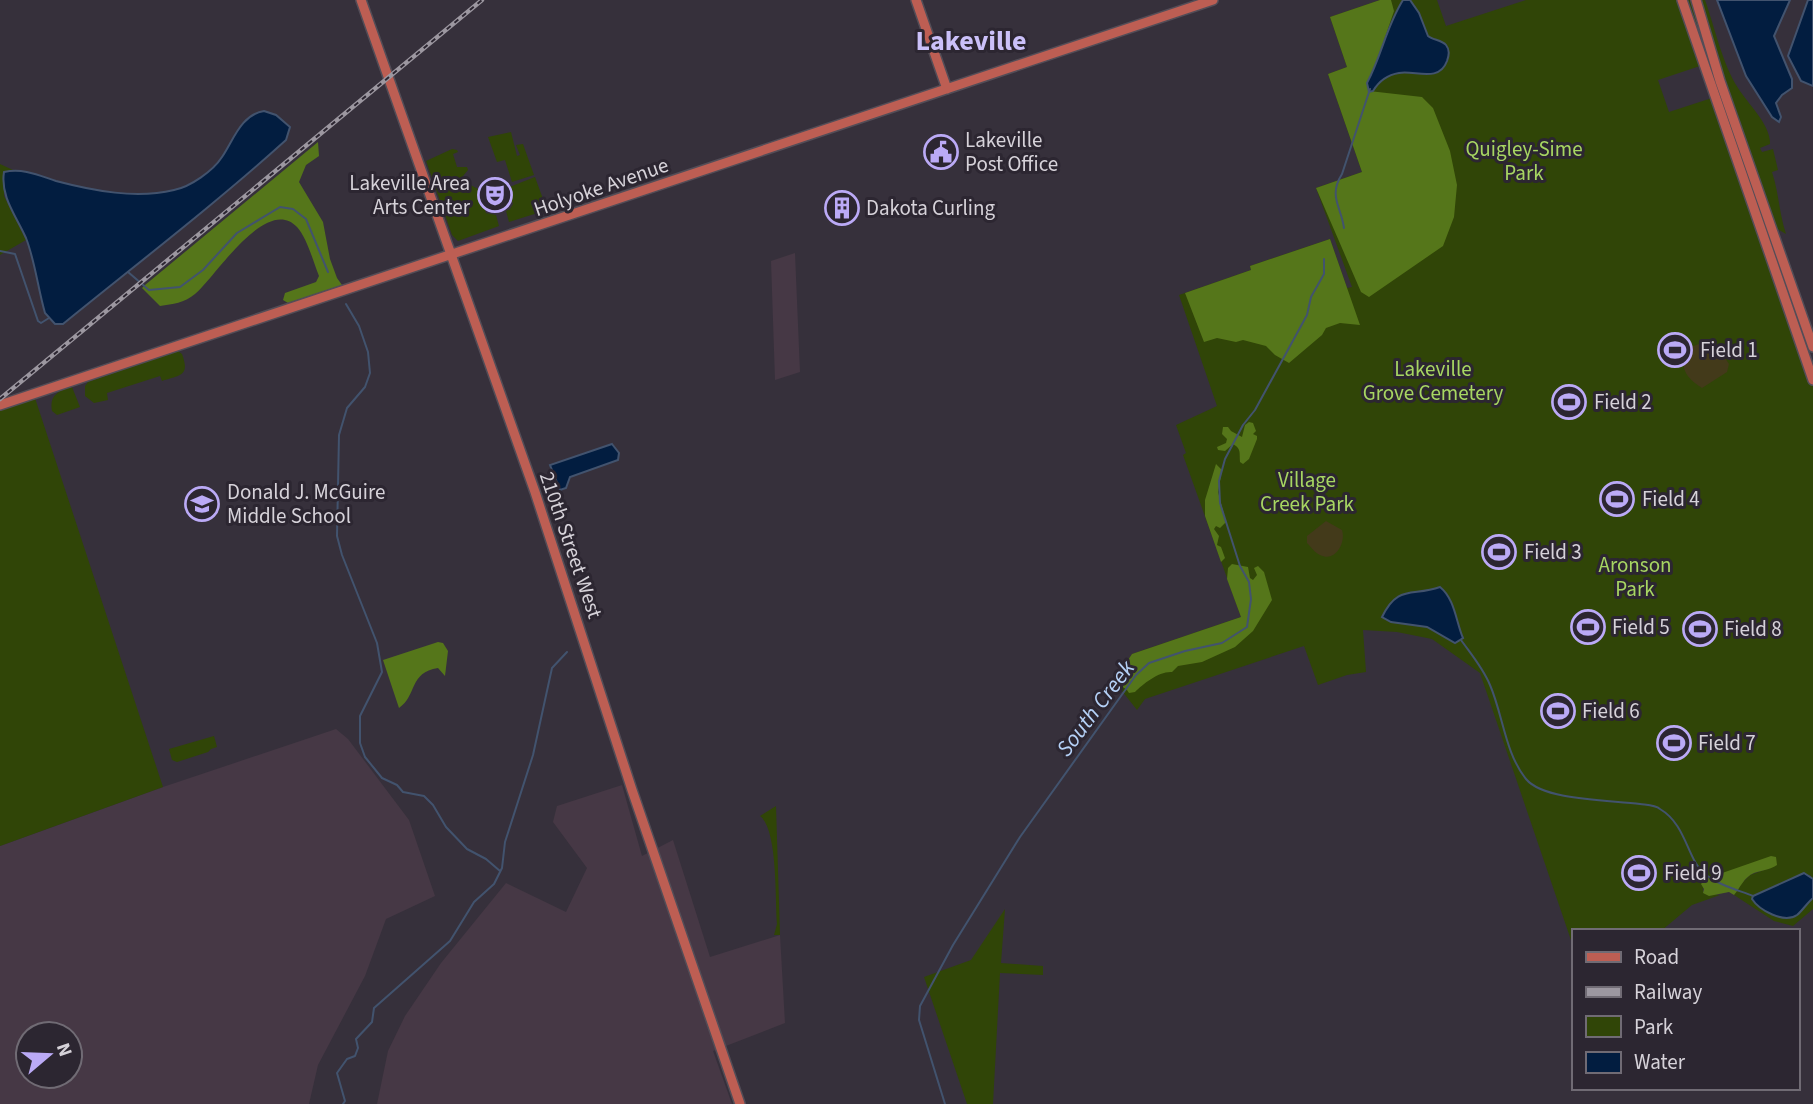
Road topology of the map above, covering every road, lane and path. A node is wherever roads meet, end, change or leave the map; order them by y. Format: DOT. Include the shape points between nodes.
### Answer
graph roads {
  1 [pos="361,0"];
  2 [pos="916,0"];
  3 [pos="1213,0"];
  4 [pos="1682,0"];
  5 [pos="1696,0"];
  6 [pos="947,89"];
  7 [pos="452,255"];
  8 [pos="1813,347"];
  9 [pos="1813,380"];
  10 [pos="0,405"];
  11 [pos="740,1104"];
  1 -- 7 [label="street, 210th Street West"];
  2 -- 6 [label="street"];
  3 -- 6 [label="street, Holyoke Avenue"];
  4 -- 9 [label="street"];
  5 -- 8 [label="street"];
  6 -- 7 [label="street, Holyoke Avenue"];
  7 -- 10 [label="street, Holyoke Avenue"];
  7 -- 11 [label="street, 210th Street West"];
}
